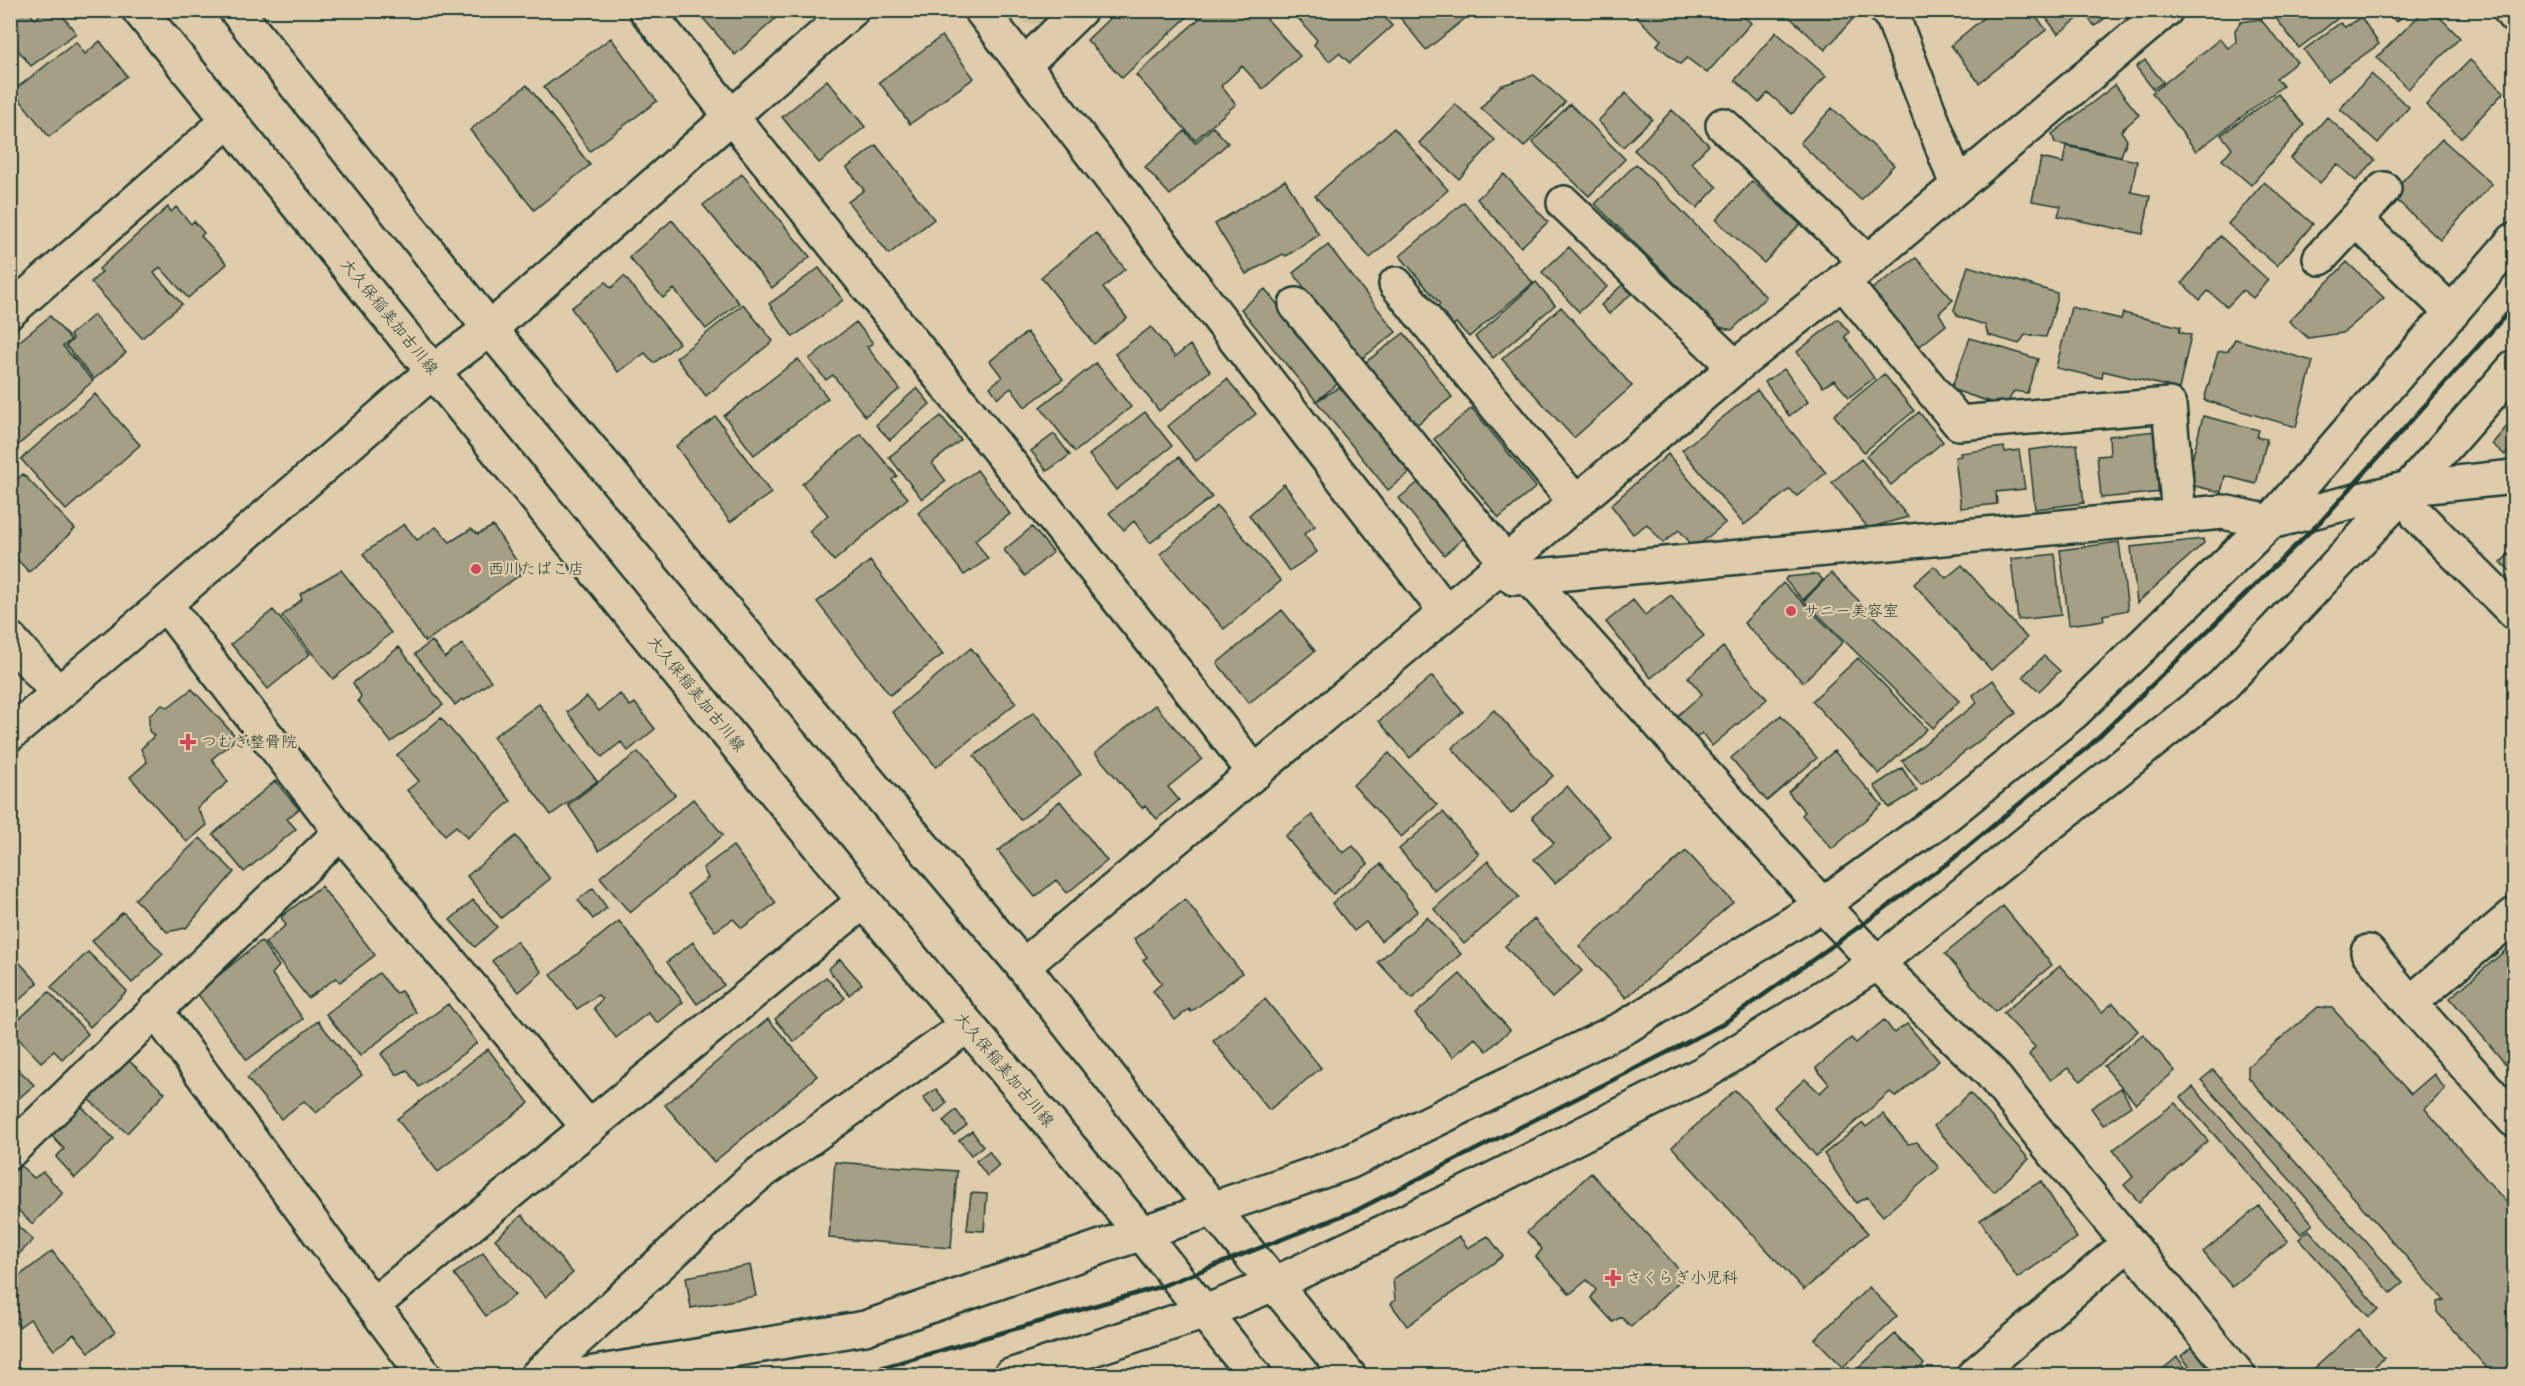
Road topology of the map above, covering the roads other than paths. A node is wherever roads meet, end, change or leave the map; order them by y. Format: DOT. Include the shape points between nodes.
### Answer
graph roads {
  1 [pos="139,10"];
  2 [pos="236,10"];
  3 [pos="646,10"];
  4 [pos="852,10"];
  5 [pos="981,10"];
  6 [pos="1080,10"];
  7 [pos="1886,10"];
  8 [pos="2166,10"];
  9 [pos="2510,10"];
  10 [pos="2514,16"];
  11 [pos="1024,65"];
  12 [pos="732,116"];
  13 [pos="229,120"];
  14 [pos="1722,125"];
  15 [pos="1957,185"];
  16 [pos="2384,189"];
  17 [pos="1564,203"];
  18 [pos="2355,220"];
  19 [pos="2514,240"];
  20 [pos="2320,258"];
  21 [pos="1855,271"];
  22 [pos="1396,284"];
  23 [pos="1296,305"];
  24 [pos="11,311"];
  25 [pos="2452,313"];
  26 [pos="490,328"];
  27 [pos="1735,367"];
  28 [pos="2514,368"];
  29 [pos="433,371"];
  30 [pos="2514,477"];
  31 [pos="2414,502"];
  32 [pos="1576,503"];
  33 [pos="2179,516"];
  34 [pos="2270,522"];
  35 [pos="1507,573"];
  36 [pos="165,604"];
  37 [pos="1446,612"];
  38 [pos="2514,612"];
  39 [pos="10,639"];
  40 [pos="58,693"];
  41 [pos="10,734"];
  42 [pos="1255,773"];
  43 [pos="341,832"];
  44 [pos="864,901"];
  45 [pos="1822,905"];
  46 [pos="2514,915"];
  47 [pos="2368,952"];
  48 [pos="1877,963"];
  49 [pos="1023,966"];
  50 [pos="2410,1003"];
  51 [pos="155,1010"];
  52 [pos="967,1026"];
  53 [pos="2514,1120"];
  54 [pos="589,1128"];
  55 [pos="10,1150"];
  56 [pos="1213,1209"];
  57 [pos="1143,1235"];
  58 [pos="2128,1243"];
  59 [pos="1274,1284"];
  60 [pos="373,1305"];
  61 [pos="1205,1312"];
  62 [pos="425,1376"];
  63 [pos="537,1376"];
  64 [pos="576,1376"];
  65 [pos="1010,1376"];
  66 [pos="1255,1376"];
  67 [pos="1350,1376"];
  68 [pos="1973,1376"];
  69 [pos="2239,1376"];
  1 -- 13 [label="street, 大久保稲美加古川線"];
  2 -- 26 [label="street"];
  3 -- 12 [label="street"];
  4 -- 12 [label="street"];
  5 -- 11 [label="street"];
  6 -- 11 [label="street"];
  7 -- 15 [label="street" via="1893,18"];
  8 -- 15 [label="street"];
  9 -- 10 [label="street"];
  11 -- 37 [label="street"];
  12 -- 26 [label="street"];
  12 -- 42 [label="street"];
  13 -- 24 [label="street"];
  13 -- 29 [label="street, 大久保稲美加古川線"];
  14 -- 21 [label="street"];
  15 -- 21 [label="street"];
  16 -- 18 [label="street"];
  17 -- 27 [label="street"];
  18 -- 20 [label="street"];
  18 -- 25 [label="street"];
  19 -- 25 [label="street"];
  21 -- 27 [label="street"];
  21 -- 33 [label="street" via="1959,423 2169,405"];
  22 -- 32 [label="street"];
  23 -- 35 [label="street"];
  25 -- 34 [label="street"];
  26 -- 29 [label="street"];
  26 -- 49 [label="street"];
  27 -- 32 [label="street"];
  28 -- 31 [label="street"];
  29 -- 36 [label="street"];
  29 -- 44 [label="street, 大久保稲美加古川線"];
  30 -- 31 [label="street"];
  31 -- 34 [label="street"];
  31 -- 38 [label="street"];
  31 -- 48 [label="street" via="2222,686"];
  32 -- 35 [label="street"];
  33 -- 34 [label="street" via="2223,512"];
  33 -- 35 [label="street"];
  34 -- 45 [label="street" via="2073,713 1949,813"];
  35 -- 37 [label="street"];
  35 -- 45 [label="street"];
  36 -- 40 [label="street"];
  36 -- 43 [label="street"];
  37 -- 42 [label="street"];
  39 -- 40 [label="street"];
  40 -- 41 [label="street"];
  42 -- 49 [label="street"];
  43 -- 51 [label="street"];
  43 -- 54 [label="street"];
  44 -- 52 [label="street, 大久保稲美加古川線"];
  44 -- 54 [label="street"];
  45 -- 48 [label="street"];
  45 -- 56 [label="street" via="1627,1026 1349,1162"];
  46 -- 50 [label="street"];
  47 -- 50 [label="street"];
  48 -- 58 [label="street" via="1991,1073"];
  48 -- 59 [label="street" via="1704,1073"];
  49 -- 56 [label="street"];
  50 -- 53 [label="street"];
  51 -- 55 [label="street"];
  51 -- 60 [label="street"];
  52 -- 57 [label="street, 大久保稲美加古川線"];
  52 -- 63 [label="street" via="755,1177"];
  54 -- 60 [label="street"];
  56 -- 57 [label="street"];
  56 -- 59 [label="street"];
  57 -- 61 [label="street, 大久保稲美加古川線"];
  57 -- 64 [label="street" via="865,1328"];
  58 -- 68 [label="street"];
  58 -- 69 [label="street"];
  59 -- 61 [label="street"];
  59 -- 67 [label="street"];
  60 -- 62 [label="street"];
  61 -- 65 [label="street"];
  61 -- 66 [label="street, 大久保稲美加古川線"];
}
